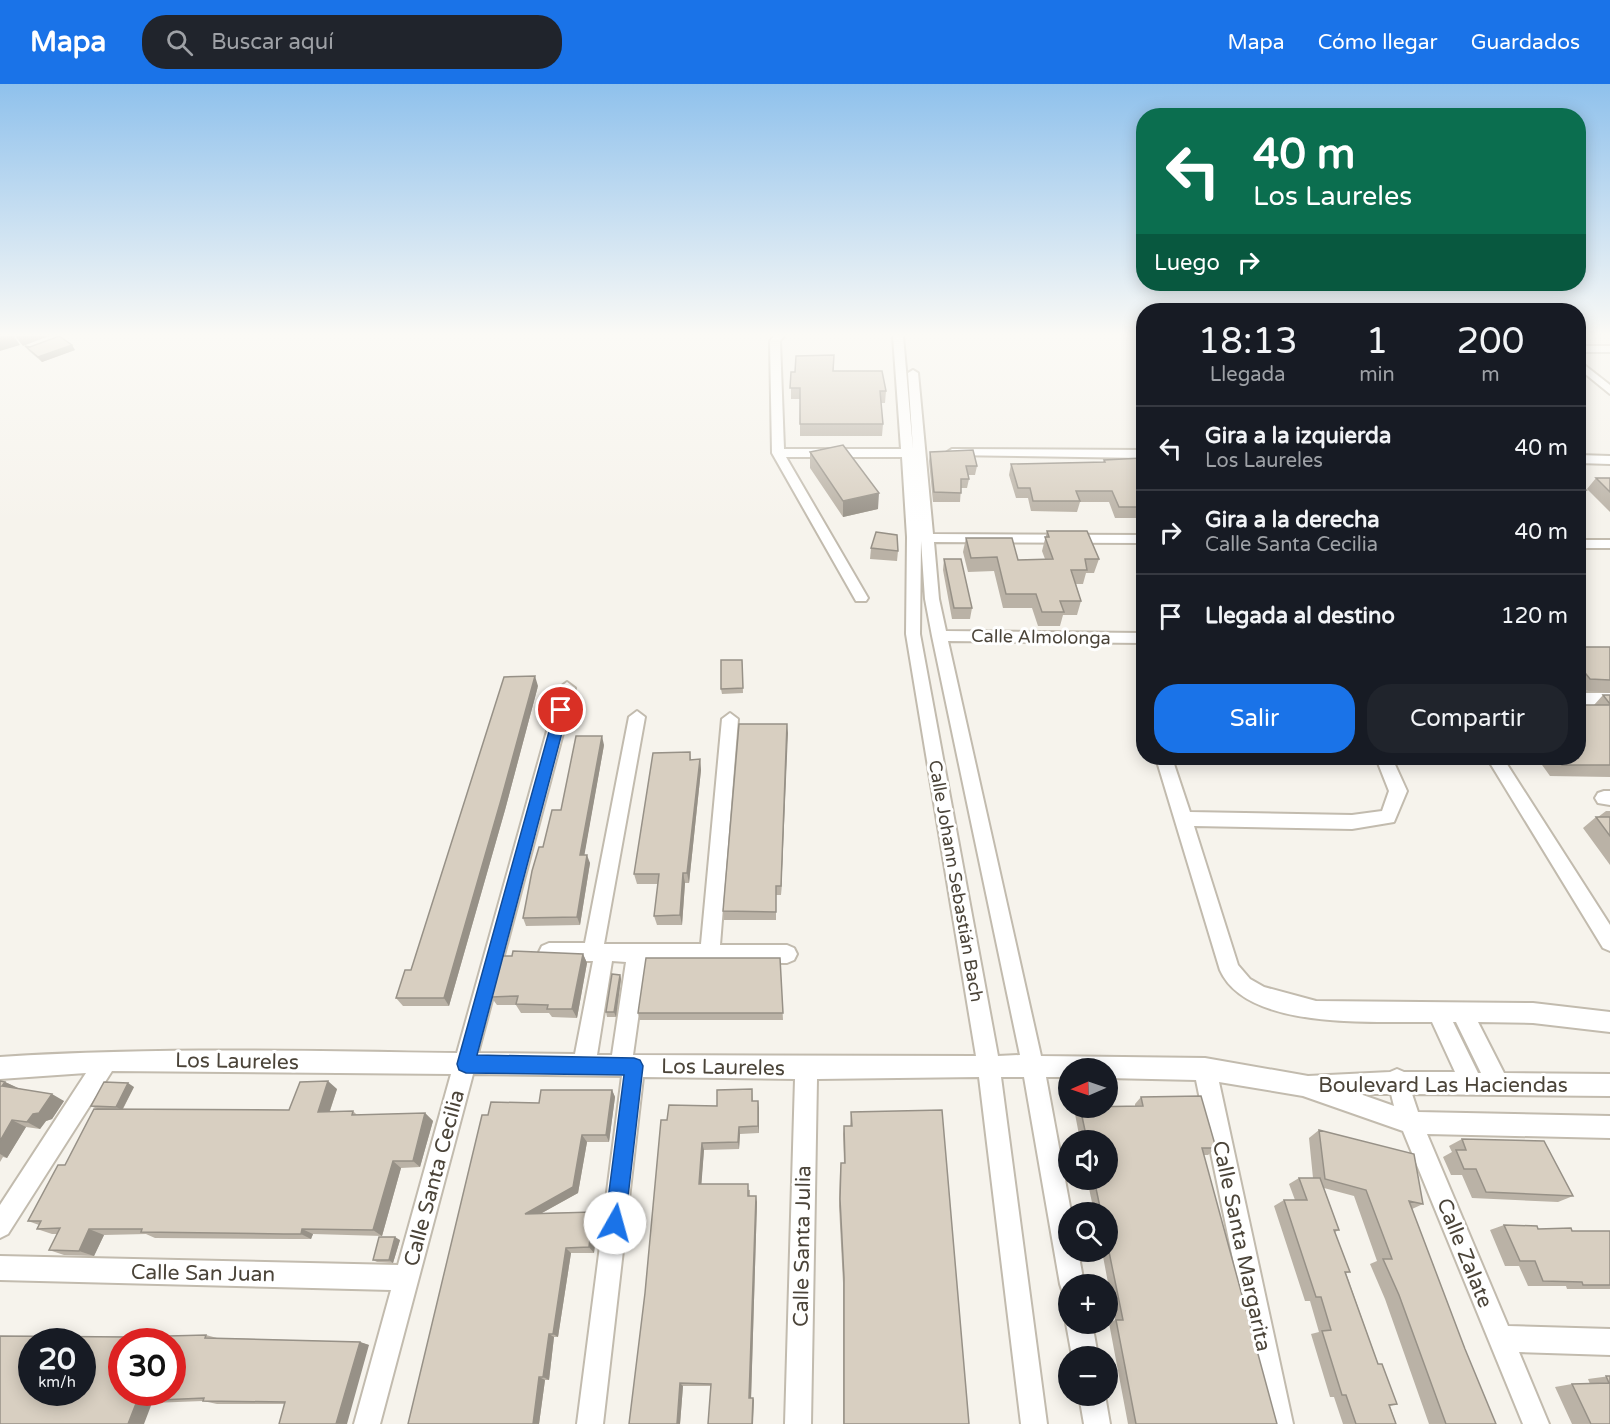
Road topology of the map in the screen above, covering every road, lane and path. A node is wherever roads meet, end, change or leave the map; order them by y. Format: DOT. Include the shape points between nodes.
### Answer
graph roads {
  1 [pos="777,399"];
  2 [pos="912,399"];
  3 [pos="917,399"];
  4 [pos="778,453"];
  5 [pos="925,453"];
  6 [pos="1136,454"];
  7 [pos="1586,459"];
  8 [pos="1610,460"];
  9 [pos="927,538"];
  10 [pos="1136,539"];
  11 [pos="1586,544"];
  12 [pos="1610,544"];
  13 [pos="861,598"];
  14 [pos="939,636"];
  15 [pos="1136,638"];
  16 [pos="567,688"];
  17 [pos="1586,699"];
  18 [pos="1610,699"];
  19 [pos="637,717"];
  20 [pos="730,718"];
  21 [pos="1166,765"];
  22 [pos="1387,765"];
  23 [pos="1499,765"];
  24 [pos="1183,819"];
  25 [pos="1610,942"];
  26 [pos="549,952"];
  27 [pos="598,952"];
  28 [pos="637,953"];
  29 [pos="710,954"];
  30 [pos="787,954"];
  31 [pos="1437,1011"];
  32 [pos="1462,1012"];
  33 [pos="1610,1022"];
  34 [pos="106,1061"];
  35 [pos="466,1064"];
  36 [pos="584,1066"];
  37 [pos="628,1066"];
  38 [pos="1033,1066"];
  39 [pos="989,1067"];
  40 [pos="0,1068"];
  41 [pos="806,1068"];
  42 [pos="1205,1069"];
  43 [pos="1397,1080"];
  44 [pos="1472,1084"];
  45 [pos="1303,1085"];
  46 [pos="1499,1085"];
  47 [pos="1610,1085"];
  48 [pos="1411,1123"];
  49 [pos="1610,1127"];
  50 [pos="0,1226"];
  51 [pos="0,1268"];
  52 [pos="1070,1274"];
  53 [pos="407,1278"];
  54 [pos="1500,1339"];
  55 [pos="1610,1342"];
  56 [pos="1094,1406"];
  57 [pos="367,1424"];
  58 [pos="590,1424"];
  59 [pos="798,1424"];
  60 [pos="1034,1424"];
  61 [pos="1097,1424"];
  62 [pos="1280,1424"];
  63 [pos="1536,1424"];
  1 -- 4 [label="street"];
  2 -- 5 [label="street, Calle Johann Sebastián Bach"];
  3 -- 5 [label="street, Calle Johann Sebastián Bach"];
  4 -- 5 [label="street"];
  4 -- 13 [label="street"];
  5 -- 6 [label="street"];
  5 -- 9 [label="street, Calle Johann Sebastián Bach"];
  5 -- 39 [label="street, Calle Johann Sebastián Bach" via="914,537 913,634"];
  7 -- 8 [label="street"];
  9 -- 10 [label="street"];
  9 -- 14 [label="street, Calle Johann Sebastián Bach"];
  11 -- 12 [label="street"];
  14 -- 15 [label="street, Calle Almolonga"];
  14 -- 38 [label="street, Calle Johann Sebastián Bach"];
  16 -- 35 [label="street, Calle Santa Cecilia"];
  17 -- 18 [label="street"];
  19 -- 27 [label="street"];
  20 -- 29 [label="street"];
  21 -- 24 [label="street"];
  22 -- 24 [label="street" via="1398,791 1388,817 1352,822"];
  23 -- 25 [label="street"];
  24 -- 31 [label="street" via="1230,970 1243,986 1316,1011"];
  26 -- 27 [label="street"];
  27 -- 28 [label="street"];
  27 -- 36 [label="street"];
  28 -- 29 [label="street"];
  28 -- 37 [label="street"];
  29 -- 30 [label="street"];
  31 -- 32 [label="street"];
  31 -- 44 [label="street"];
  32 -- 33 [label="street" via="1533,1013"];
  32 -- 46 [label="street"];
  34 -- 35 [label="street, Los Laureles"];
  34 -- 40 [label="street, Los Laureles"];
  34 -- 50 [label="street"];
  35 -- 36 [label="street, Los Laureles"];
  35 -- 53 [label="street, Calle Santa Cecilia"];
  36 -- 37 [label="street, Los Laureles"];
  37 -- 41 [label="street, Los Laureles"];
  37 -- 58 [label="street"];
  38 -- 39 [label="street, Los Laureles"];
  38 -- 42 [label="street, Los Laureles"];
  38 -- 52 [label="street, Calle Johann Sebastián Bach"];
  39 -- 41 [label="street, Los Laureles"];
  39 -- 60 [label="street, Calle Johann Sebastián Bach"];
  41 -- 59 [label="street, Calle Santa Julia"];
  42 -- 45 [label="street, Los Laureles"];
  42 -- 62 [label="street, Calle Santa Margarita"];
  43 -- 44 [label="street, Boulevard Las Haciendas"];
  43 -- 45 [label="street, Boulevard Las Haciendas"];
  43 -- 48 [label="street, Calle Zalate"];
  44 -- 46 [label="street, Boulevard Las Haciendas"];
  45 -- 48 [label="street, Boulevard Las Haciendas"];
  46 -- 47 [label="street, Boulevard Las Haciendas"];
  48 -- 49 [label="street, Boulevard Las Haciendas"];
  48 -- 54 [label="street, Calle Zalate"];
  51 -- 53 [label="street, Calle San Juan"];
  53 -- 57 [label="street, Calle Santa Cecilia"];
  54 -- 55 [label="street"];
  54 -- 63 [label="street, Calle Zalate"];
  56 -- 61 [label="street"];
}
